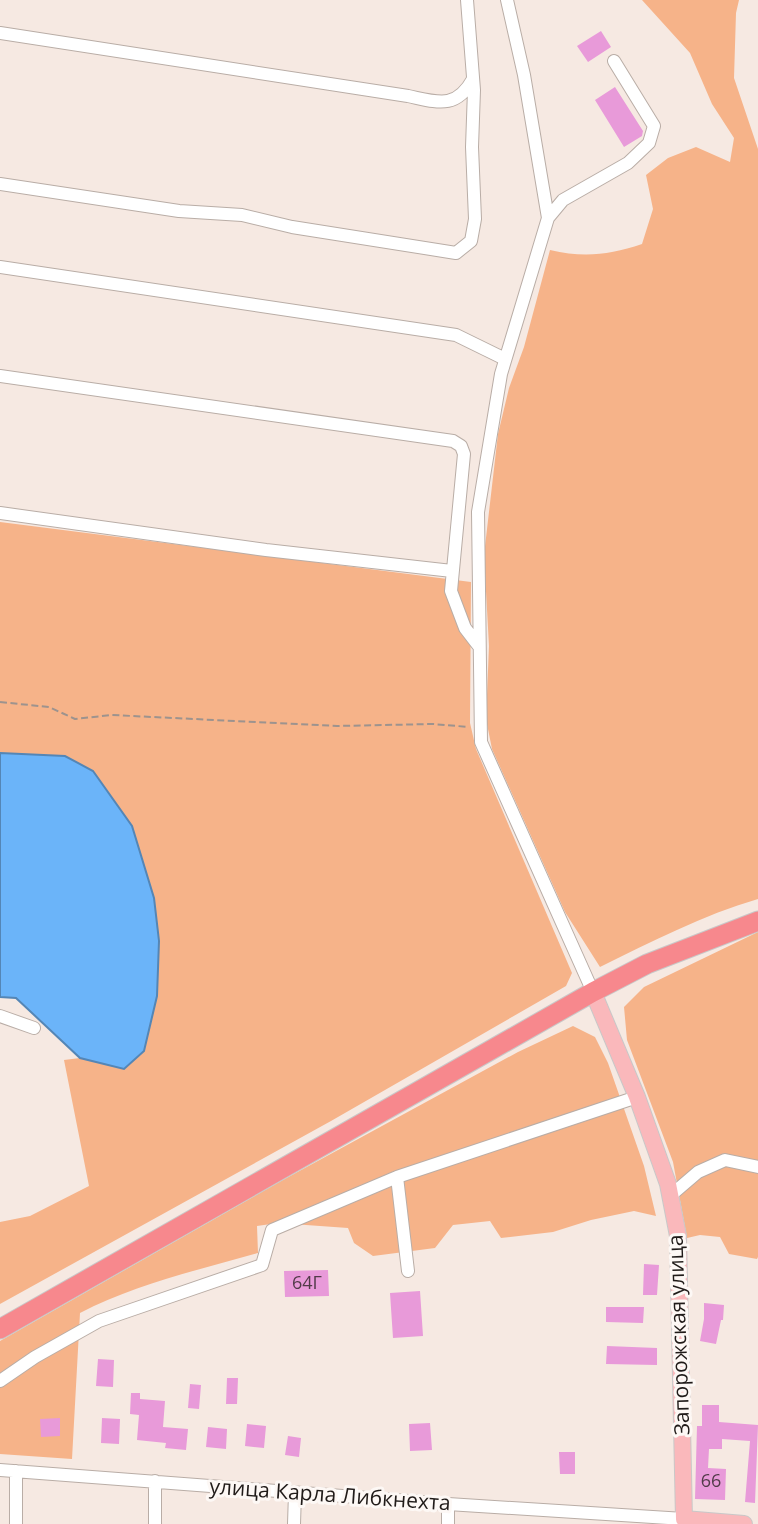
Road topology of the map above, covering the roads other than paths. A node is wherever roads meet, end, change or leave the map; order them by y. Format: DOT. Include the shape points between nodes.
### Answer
graph roads {
  1 [pos="467,0"];
  2 [pos="508,0"];
  3 [pos="0,33"];
  4 [pos="614,61"];
  5 [pos="473,79"];
  6 [pos="0,184"];
  7 [pos="548,218"];
  8 [pos="0,267"];
  9 [pos="505,359"];
  10 [pos="0,376"];
  11 [pos="0,513"];
  12 [pos="452,570"];
  13 [pos="478,645"];
  14 [pos="758,921"];
  15 [pos="593,992"];
  16 [pos="0,1016"];
  17 [pos="34,1028"];
  18 [pos="637,1097"];
  19 [pos="758,1167"];
  20 [pos="397,1178"];
  21 [pos="670,1196"];
  22 [pos="408,1271"];
  23 [pos="0,1329"];
  24 [pos="0,1381"];
  25 [pos="0,1470"];
  26 [pos="16,1471"];
  27 [pos="155,1481"];
  28 [pos="295,1493"];
  29 [pos="448,1504"];
  30 [pos="684,1522"];
  31 [pos="16,1524"];
  32 [pos="155,1524"];
  33 [pos="294,1524"];
  34 [pos="448,1524"];
  35 [pos="744,1524"];
  1 -- 5 [label="street"];
  2 -- 7 [label="street"];
  3 -- 5 [label="street" via="445,104 466,93"];
  4 -- 7 [label="street" via="654,126 649,143 628,163 563,200"];
  5 -- 6 [label="street" via="475,219 471,241 456,253 242,215 179,211"];
  7 -- 9 [label="street"];
  8 -- 9 [label="street" via="456,335"];
  9 -- 13 [label="street" via="478,512"];
  10 -- 12 [label="street" via="453,440 464,454"];
  11 -- 12 [label="street"];
  12 -- 13 [label="street" via="451,591 465,628"];
  13 -- 15 [label="street" via="481,742"];
  14 -- 15 [label="highway" via="647,964"];
  15 -- 18 [label="main road, Запорожская улица"];
  15 -- 23 [label="highway"];
  16 -- 17 [label="street"];
  18 -- 20 [label="street"];
  18 -- 21 [label="main road, Запорожская улица"];
  19 -- 21 [label="street" via="725,1160 698,1172"];
  20 -- 22 [label="street"];
  20 -- 24 [label="street" via="272,1230 261,1265 99,1321"];
  21 -- 30 [label="main road, Запорожская улица" via="678,1236"];
  25 -- 26 [label="street, улица Карла Либкнехта"];
  26 -- 27 [label="street, улица Карла Либкнехта"];
  26 -- 31 [label="street"];
  27 -- 28 [label="street, улица Карла Либкнехта"];
  27 -- 32 [label="street"];
  28 -- 29 [label="street, улица Карла Либкнехта"];
  28 -- 33 [label="street"];
  29 -- 30 [label="street, улица Карла Либкнехта"];
  29 -- 34 [label="street"];
  30 -- 35 [label="main road, улица Карла Либкнехта"];
}
